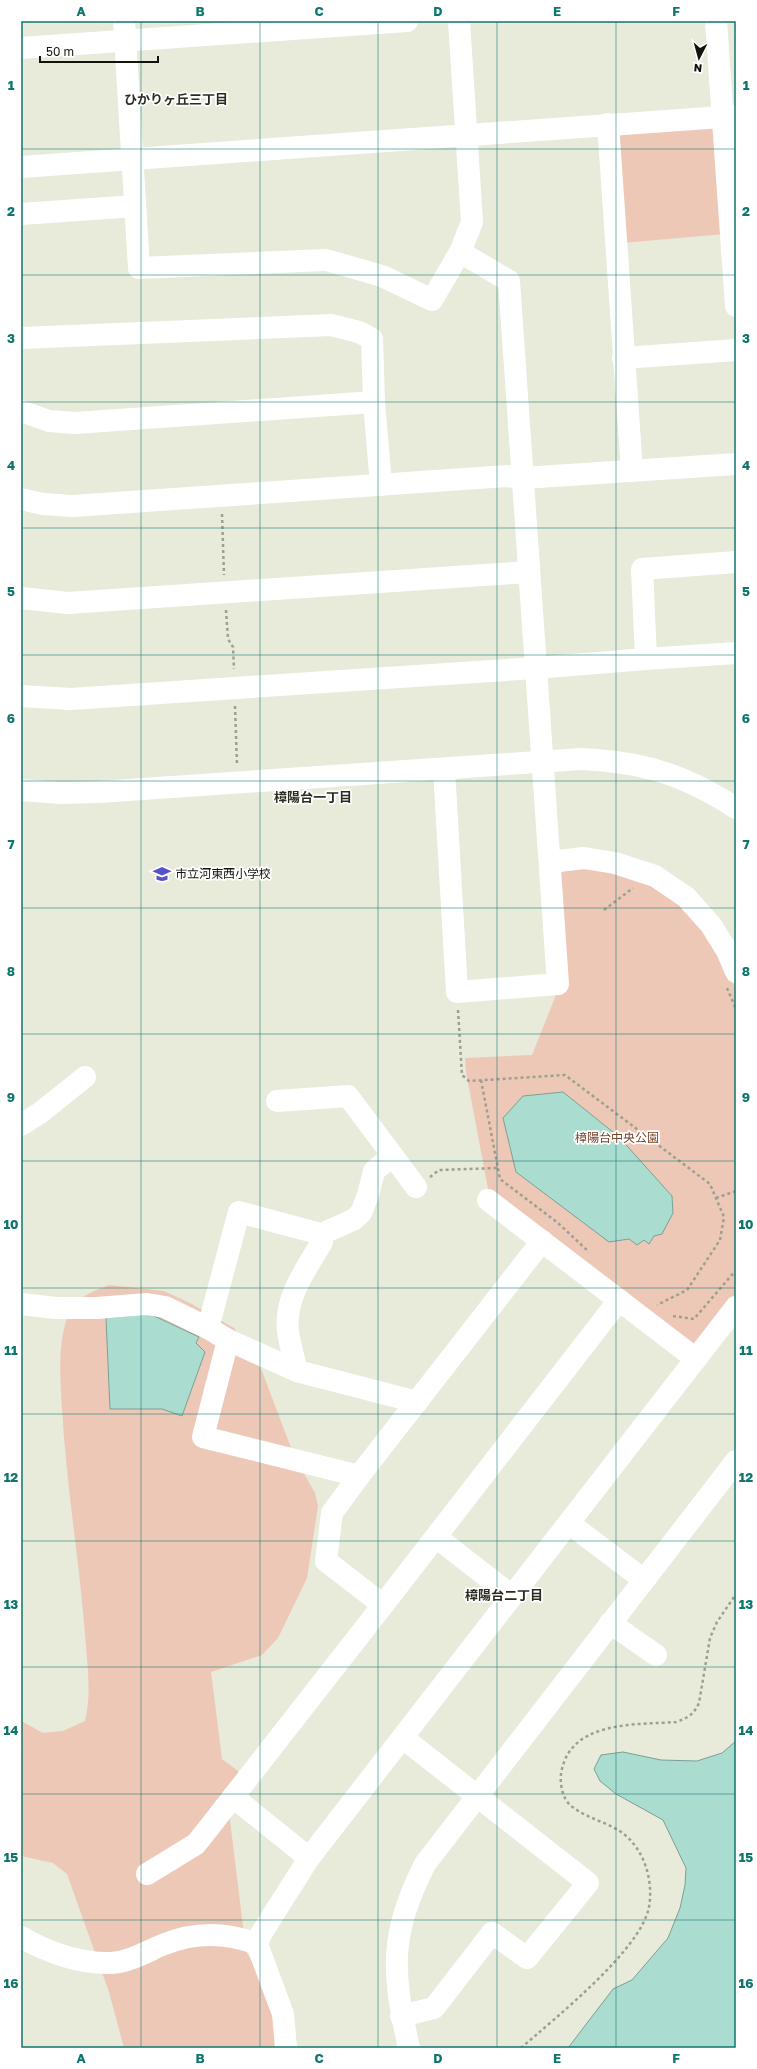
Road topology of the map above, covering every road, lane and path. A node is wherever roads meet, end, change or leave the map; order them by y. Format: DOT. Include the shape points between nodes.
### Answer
graph roads {
  1 [pos="407,21"];
  2 [pos="459,21"];
  3 [pos="716,21"];
  4 [pos="124,31"];
  5 [pos="21,48"];
  6 [pos="730,116"];
  7 [pos="608,124"];
  8 [pos="466,134"];
  9 [pos="131,159"];
  10 [pos="21,167"];
  11 [pos="135,206"];
  12 [pos="21,214"];
  13 [pos="460,252"];
  14 [pos="736,306"];
  15 [pos="21,338"];
  16 [pos="736,350"];
  17 [pos="623,358"];
  18 [pos="374,402"];
  19 [pos="21,411"];
  20 [pos="736,464"];
  21 [pos="632,471"];
  22 [pos="523,478"];
  23 [pos="381,485"];
  24 [pos="221,496"];
  25 [pos="21,499"];
  26 [pos="736,562"];
  27 [pos="528,572"];
  28 [pos="224,593"];
  29 [pos="21,598"];
  30 [pos="736,653"];
  31 [pos="646,659"];
  32 [pos="535,668"];
  33 [pos="235,688"];
  34 [pos="21,696"];
  35 [pos="542,761"];
  36 [pos="444,769"];
  37 [pos="237,783"];
  38 [pos="21,790"];
  39 [pos="736,808"];
  40 [pos="550,862"];
  41 [pos="637,885"];
  42 [pos="604,910"];
  43 [pos="731,979"];
  44 [pos="457,992"];
  45 [pos="736,1009"];
  46 [pos="85,1077"];
  47 [pos="481,1080"];
  48 [pos="277,1101"];
  49 [pos="21,1125"];
  50 [pos="392,1156"];
  51 [pos="497,1168"];
  52 [pos="416,1187"];
  53 [pos="736,1191"];
  54 [pos="716,1198"];
  55 [pos="488,1200"];
  56 [pos="321,1234"];
  57 [pos="542,1241"];
  58 [pos="590,1253"];
  59 [pos="736,1270"];
  60 [pos="619,1300"];
  61 [pos="21,1304"];
  62 [pos="736,1307"];
  63 [pos="659,1310"];
  64 [pos="668,1316"];
  65 [pos="208,1328"];
  66 [pos="228,1340"];
  67 [pos="696,1359"];
  68 [pos="297,1371"];
  69 [pos="417,1402"];
  70 [pos="736,1461"];
  71 [pos="359,1476"];
  72 [pos="570,1524"];
  73 [pos="436,1537"];
  74 [pos="644,1580"];
  75 [pos="736,1594"];
  76 [pos="512,1596"];
  77 [pos="383,1605"];
  78 [pos="610,1623"];
  79 [pos="656,1654"];
  80 [pos="403,1738"];
  81 [pos="478,1795"];
  82 [pos="233,1797"];
  83 [pos="309,1858"];
  84 [pos="147,1874"];
  85 [pos="21,1937"];
  86 [pos="257,1944"];
  87 [pos="401,2016"];
  88 [pos="286,2048"];
  89 [pos="409,2048"];
  90 [pos="521,2048"];
  1 -- 4 [label="street"];
  2 -- 8 [label="street"];
  3 -- 6 [label="street"];
  4 -- 5 [label="street"];
  4 -- 9 [label="street"];
  6 -- 7 [label="street"];
  6 -- 14 [label="street"];
  7 -- 8 [label="street"];
  7 -- 17 [label="street"];
  8 -- 9 [label="street"];
  8 -- 13 [label="street" via="472,222"];
  9 -- 10 [label="street"];
  9 -- 11 [label="street"];
  11 -- 12 [label="street"];
  11 -- 13 [label="street" via="139,268 326,260 382,276 432,300"];
  13 -- 22 [label="street" via="508,281"];
  15 -- 18 [label="street" via="331,325 359,332 372,339"];
  16 -- 17 [label="street"];
  17 -- 21 [label="street"];
  18 -- 19 [label="street" via="75,423 49,421"];
  18 -- 23 [label="street"];
  20 -- 21 [label="street"];
  21 -- 22 [label="street"];
  22 -- 23 [label="street" via="507,476"];
  22 -- 27 [label="street"];
  23 -- 24 [label="street"];
  24 -- 25 [label="street" via="73,506 43,504"];
  24 -- 28 [label="path"];
  26 -- 31 [label="street" via="642,570"];
  27 -- 28 [label="street"];
  27 -- 32 [label="street"];
  28 -- 29 [label="street" via="68,603"];
  28 -- 33 [label="path" via="228,639 233,647"];
  30 -- 31 [label="street"];
  31 -- 32 [label="street"];
  32 -- 33 [label="street"];
  32 -- 35 [label="street"];
  33 -- 34 [label="street" via="71,699"];
  33 -- 37 [label="path"];
  35 -- 36 [label="street"];
  35 -- 39 [label="street" via="613,760 648,767 704,788"];
  35 -- 40 [label="street"];
  36 -- 37 [label="street"];
  36 -- 44 [label="street"];
  37 -- 38 [label="street" via="99,792"];
  40 -- 43 [label="street" via="584,858 615,863 655,876 686,898 711,925 727,951"];
  40 -- 44 [label="street" via="558,984"];
  41 -- 42 [label="path"];
  43 -- 45 [label="path"];
  44 -- 47 [label="path" via="462,1075 469,1081"];
  46 -- 49 [label="street"];
  47 -- 51 [label="path"];
  47 -- 54 [label="path" via="565,1075 710,1184"];
  48 -- 50 [label="street" via="348,1096"];
  50 -- 52 [label="street"];
  50 -- 56 [label="street" via="374,1170 361,1213 353,1220"];
  51 -- 52 [label="path" via="439,1170"];
  51 -- 58 [label="path" via="500,1179 558,1223"];
  53 -- 54 [label="path"];
  54 -- 63 [label="path" via="724,1217 720,1240 687,1290 655,1307"];
  55 -- 57 [label="street"];
  56 -- 65 [label="street" via="239,1212"];
  56 -- 68 [label="street" via="322,1242 294,1289 289,1305 288,1332"];
  57 -- 60 [label="street"];
  57 -- 69 [label="street"];
  59 -- 64 [label="path" via="694,1319"];
  60 -- 67 [label="street"];
  60 -- 73 [label="street"];
  61 -- 65 [label="street" via="56,1308 147,1304 164,1307"];
  62 -- 67 [label="street"];
  65 -- 66 [label="street"];
  66 -- 68 [label="street"];
  66 -- 71 [label="street" via="203,1437"];
  67 -- 72 [label="street"];
  68 -- 69 [label="street"];
  69 -- 71 [label="street"];
  70 -- 74 [label="street"];
  71 -- 77 [label="street" via="332,1513 326,1561"];
  72 -- 74 [label="street"];
  72 -- 76 [label="street"];
  73 -- 76 [label="street"];
  73 -- 77 [label="street"];
  74 -- 78 [label="street"];
  75 -- 90 [label="path" via="717,1622 710,1638 699,1703 695,1712 687,1719 676,1722 603,1729 577,1742 567,1754 560,1783 564,1795 570,1804 584,1814 619,1830 633,1843 648,1872 651,1885 650,1905 646,1919 635,1937 583,1994"];
  76 -- 80 [label="street"];
  77 -- 82 [label="street"];
  78 -- 79 [label="street"];
  78 -- 81 [label="street"];
  80 -- 81 [label="street"];
  80 -- 83 [label="street"];
  81 -- 87 [label="street" via="425,1864 404,1910 399,1929 396,1967"];
  81 -- 87 [label="street" via="588,1883 527,1958 492,1934 434,2008"];
  82 -- 83 [label="street"];
  82 -- 84 [label="street" via="196,1844"];
  83 -- 86 [label="street"];
  85 -- 86 [label="street" via="76,1960 111,1962 139,1956 186,1937 226,1935"];
  86 -- 88 [label="street" via="283,2014"];
  87 -- 89 [label="street"];
}
